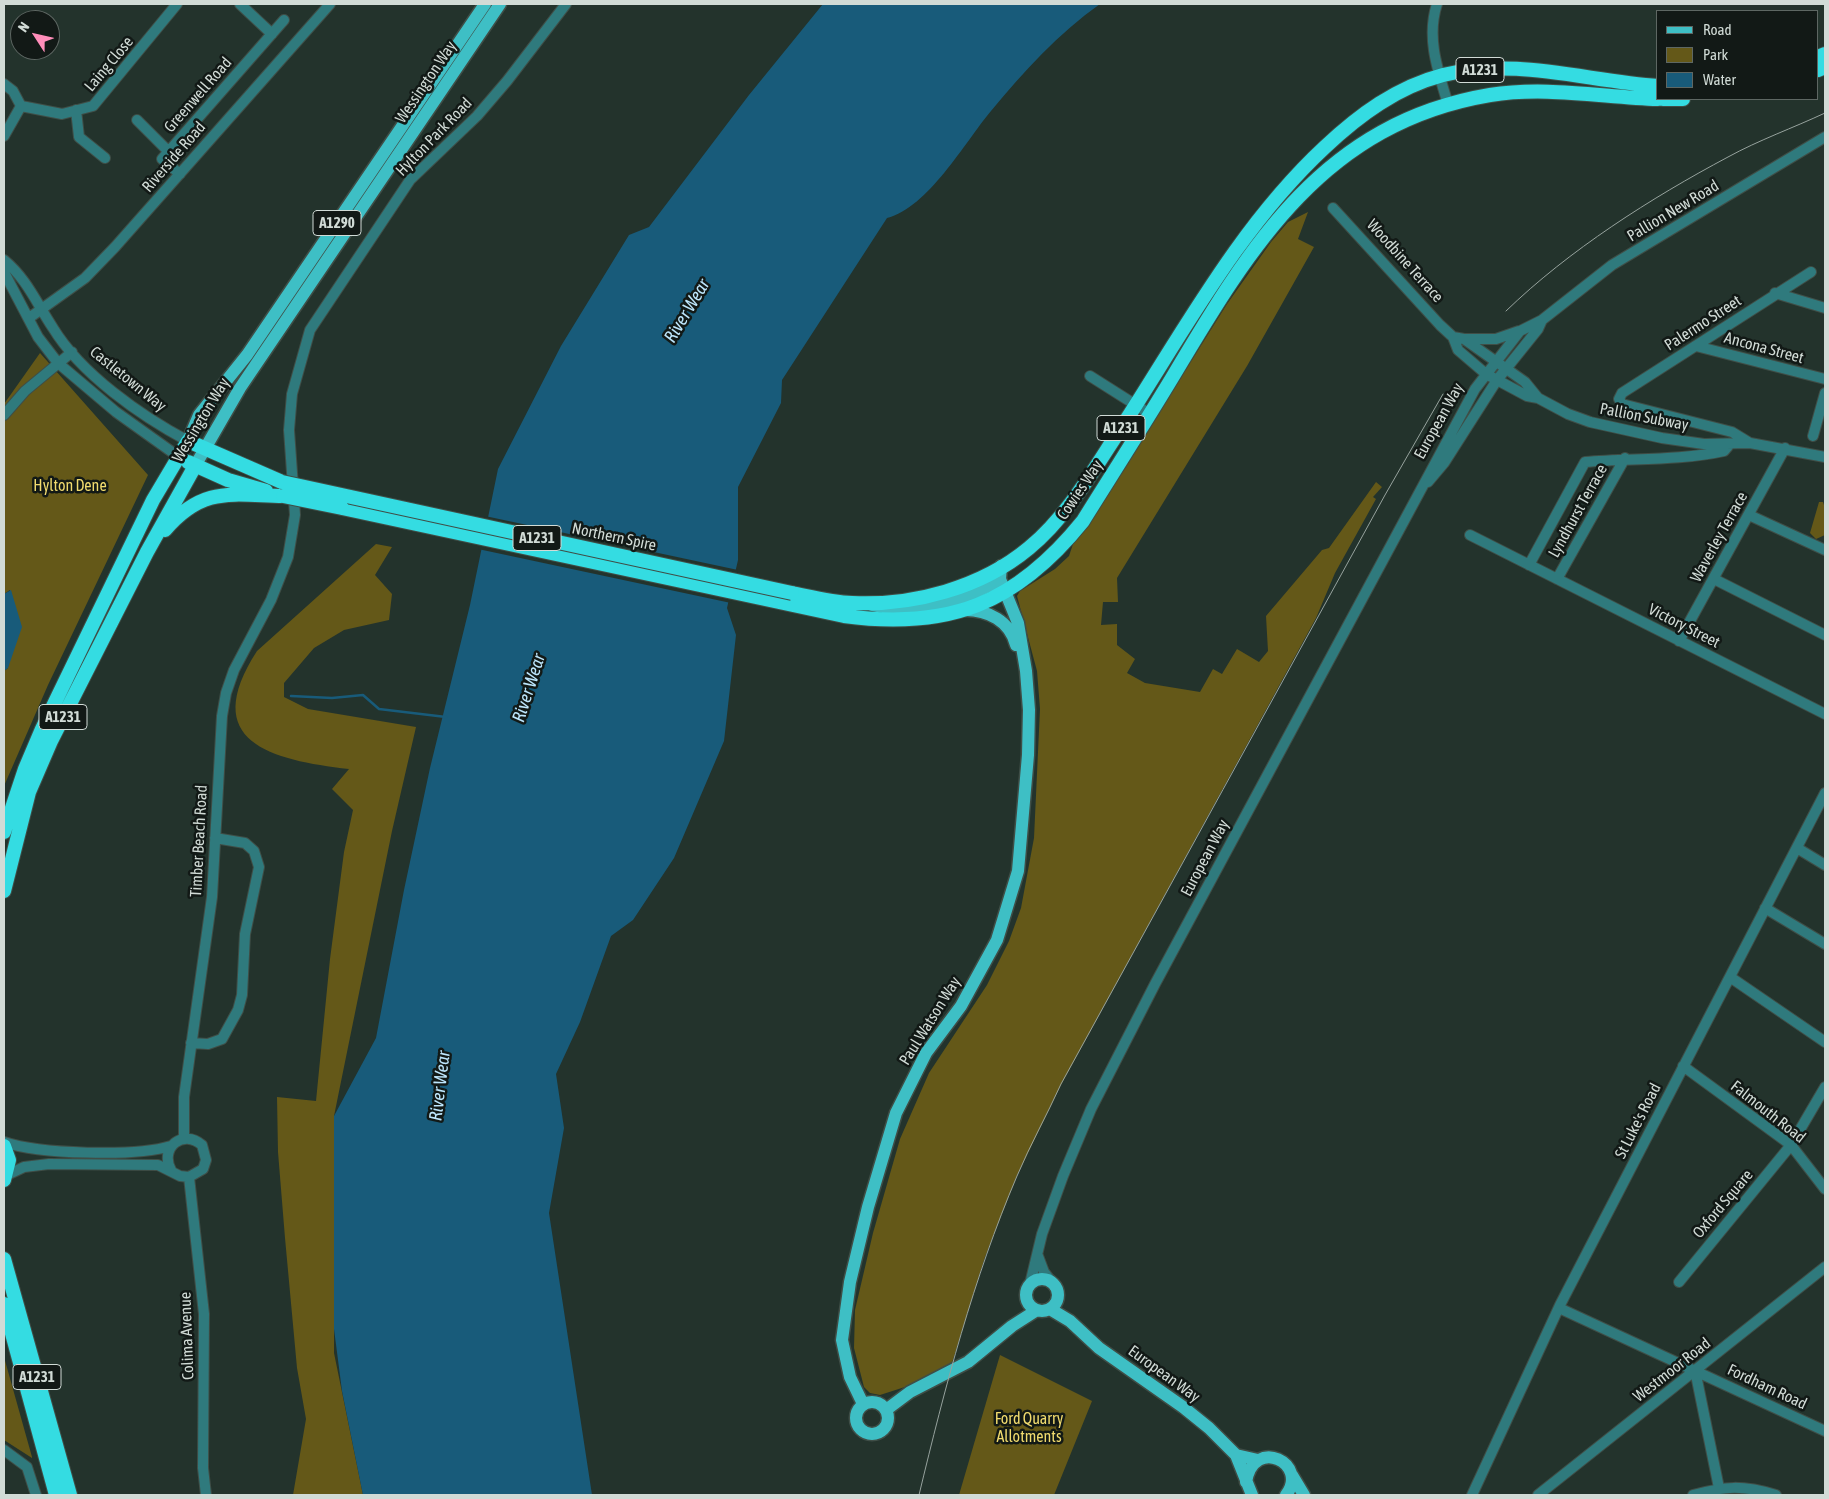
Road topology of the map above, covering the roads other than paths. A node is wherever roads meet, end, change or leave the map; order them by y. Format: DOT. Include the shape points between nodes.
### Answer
graph roads {
  1 [pos="177,4"];
  2 [pos="240,4"];
  3 [pos="330,4"];
  4 [pos="485,4"];
  5 [pos="500,4"];
  6 [pos="566,4"];
  7 [pos="1437,4"];
  8 [pos="284,20"];
  9 [pos="272,34"];
  10 [pos="1440,76"];
  11 [pos="4,84"];
  12 [pos="1656,86"];
  13 [pos="1656,99"];
  14 [pos="1448,104"];
  15 [pos="21,106"];
  16 [pos="76,110"];
  17 [pos="137,120"];
  18 [pos="4,136"];
  19 [pos="1825,137"];
  20 [pos="168,151"];
  21 [pos="105,158"];
  22 [pos="180,174"];
  23 [pos="1333,208"];
  24 [pos="4,260"];
  25 [pos="4,272"];
  26 [pos="1811,272"];
  27 [pos="1775,293"];
  28 [pos="43,308"];
  29 [pos="1825,308"];
  30 [pos="29,318"];
  31 [pos="1542,320"];
  32 [pos="1520,331"];
  33 [pos="1453,337"];
  34 [pos="1464,339"];
  35 [pos="1696,346"];
  36 [pos="72,352"];
  37 [pos="1494,361"];
  38 [pos="58,363"];
  39 [pos="1473,364"];
  40 [pos="1506,369"];
  41 [pos="1486,374"];
  42 [pos="1090,376"];
  43 [pos="1825,379"];
  44 [pos="1497,380"];
  45 [pos="1475,389"];
  46 [pos="1825,393"];
  47 [pos="1538,398"];
  48 [pos="1136,405"];
  49 [pos="1150,414"];
  50 [pos="4,415"];
  51 [pos="1813,436"];
  52 [pos="188,441"];
  53 [pos="1750,443"];
  54 [pos="1730,444"];
  55 [pos="1786,448"];
  56 [pos="204,449"];
  57 [pos="1820,456"];
  58 [pos="178,457"];
  59 [pos="1625,458"];
  60 [pos="1825,463"];
  61 [pos="195,466"];
  62 [pos="1424,486"];
  63 [pos="283,496"];
  64 [pos="1749,515"];
  65 [pos="1470,535"];
  66 [pos="1823,547"];
  67 [pos="147,552"];
  68 [pos="288,557"];
  69 [pos="1529,565"];
  70 [pos="1001,566"];
  71 [pos="1557,579"];
  72 [pos="1714,579"];
  73 [pos="1006,591"];
  74 [pos="790,599"];
  75 [pos="866,603"];
  76 [pos="962,610"];
  77 [pos="1825,634"];
  78 [pos="1679,641"];
  79 [pos="1027,681"];
  80 [pos="1825,714"];
  81 [pos="1825,792"];
  82 [pos="4,832"];
  83 [pos="215,838"];
  84 [pos="1797,848"];
  85 [pos="1825,865"];
  86 [pos="4,891"];
  87 [pos="1765,908"];
  88 [pos="1825,944"];
  89 [pos="1730,977"];
  90 [pos="1825,1042"];
  91 [pos="191,1043"];
  92 [pos="1683,1066"];
  93 [pos="1825,1087"];
  94 [pos="184,1138"];
  95 [pos="4,1142"];
  96 [pos="4,1146"];
  97 [pos="171,1146"];
  98 [pos="1791,1146"];
  99 [pos="172,1170"];
  100 [pos="189,1177"];
  101 [pos="5,1178"];
  102 [pos="1825,1189"];
  103 [pos="1038,1256"];
  104 [pos="4,1259"];
  105 [pos="1825,1267"];
  106 [pos="1051,1281"];
  107 [pos="1678,1282"];
  108 [pos="1030,1284"];
  109 [pos="4,1304"];
  110 [pos="1043,1306"];
  111 [pos="1559,1308"];
  112 [pos="1695,1370"];
  113 [pos="862,1404"];
  114 [pos="886,1410"];
  115 [pos="1825,1431"];
  116 [pos="4,1450"];
  117 [pos="1236,1455"];
  118 [pos="1258,1460"];
  119 [pos="1486,1466"];
  120 [pos="1292,1475"];
  121 [pos="1246,1482"];
  122 [pos="1719,1488"];
  123 [pos="36,1495"];
  124 [pos="56,1495"];
  125 [pos="70,1495"];
  126 [pos="206,1495"];
  127 [pos="1252,1495"];
  128 [pos="1286,1495"];
  129 [pos="1304,1495"];
  130 [pos="1472,1495"];
  131 [pos="1479,1495"];
  132 [pos="1538,1495"];
  133 [pos="1693,1495"];
  134 [pos="1776,1495"];
  1 -- 16 [label="street, Laing Close" via="92,106"];
  2 -- 9 [label="street"];
  3 -- 22 [label="street, Riverside Road"];
  4 -- 52 [label="main road, Wessington Way / A1290" via="248,355 199,415"];
  5 -- 56 [label="main road, Wessington Way / A1290" via="240,388"];
  6 -- 68 [label="street, Hylton Park Road" via="477,116 410,180 310,330 292,394 289,430 295,515"];
  7 -- 10 [label="street" via="1431,34"];
  8 -- 9 [label="street, Greenwell Road"];
  9 -- 20 [label="street, Greenwell Road"];
  10 -- 12 [label="highway, A1231" via="1507,68"];
  10 -- 14 [label="street"];
  10 -- 48 [label="highway, Cowies Way / A1231" via="1373,106 1298,174 1226,265"];
  11 -- 15 [label="street" via="14,91"];
  13 -- 14 [label="highway, A1231" via="1518,92"];
  14 -- 49 [label="highway, Cowies Way / A1231" via="1373,135 1332,164 1301,192 1263,237 1194,340"];
  15 -- 16 [label="street, Laing Close" via="62,114"];
  15 -- 18 [label="street"];
  16 -- 21 [label="street" via="79,137"];
  17 -- 20 [label="street"];
  19 -- 31 [label="street, Pallion New Road" via="1612,265"];
  20 -- 22 [label="street, Greenwell Road" via="162,159"];
  22 -- 28 [label="street, Riverside Road" via="85,278"];
  23 -- 33 [label="street, Woodbine Terrace"];
  24 -- 28 [label="street, Castletown Way" via="18,272"];
  25 -- 30 [label="street, Castletown Way"];
  26 -- 27 [label="street, Palermo Street"];
  27 -- 29 [label="street"];
  27 -- 35 [label="street, Palermo Street"];
  28 -- 30 [label="street, Riverside Road"];
  28 -- 36 [label="street, Castletown Way" via="53,329"];
  30 -- 38 [label="street, Castletown Way" via="38,337"];
  31 -- 32 [label="street, Pallion New Road"];
  31 -- 40 [label="street, Pallion New Road"];
  32 -- 34 [label="street" via="1496,339"];
  32 -- 37 [label="street, Pallion New Road"];
  33 -- 34 [label="street"];
  33 -- 39 [label="street, Woodbine Terrace" via="1458,350"];
  34 -- 37 [label="street"];
  35 -- 43 [label="street, Ancona Street"];
  35 -- 53 [label="street, Palermo Street" via="1622,393 1619,399 1622,404 1732,432"];
  36 -- 38 [label="street"];
  36 -- 52 [label="street, Castletown Way" via="96,377 166,429"];
  37 -- 40 [label="street, Pallion Subway"];
  37 -- 41 [label="street, European Way"];
  38 -- 50 [label="street" via="25,391"];
  38 -- 58 [label="street, Castletown Way" via="116,412"];
  39 -- 41 [label="street, Woodbine Terrace"];
  39 -- 45 [label="street"];
  40 -- 44 [label="street, European Way"];
  40 -- 47 [label="street, Pallion Subway" via="1525,382"];
  41 -- 44 [label="street, Woodbine Terrace"];
  41 -- 45 [label="street, European Way"];
  42 -- 48 [label="street"];
  44 -- 47 [label="street, Pallion Subway" via="1527,396"];
  44 -- 62 [label="street, European Way" via="1444,463"];
  45 -- 62 [label="street, European Way" via="1434,461"];
  46 -- 51 [label="street"];
  47 -- 54 [label="street, Pallion Subway" via="1590,422 1662,438"];
  48 -- 49 [label="street"];
  48 -- 70 [label="highway, Cowies Way / A1231" via="1085,483 1052,526 1028,549"];
  49 -- 73 [label="highway, Cowies Way / A1231" via="1073,533 1039,567"];
  52 -- 56 [label="highway, A1231"];
  52 -- 58 [label="highway, Wessington Way / A1231"];
  53 -- 54 [label="street, Pallion Subway"];
  53 -- 55 [label="street"];
  54 -- 59 [label="street" via="1724,451 1702,456"];
  55 -- 57 [label="street"];
  55 -- 64 [label="street, Waverley Terrace"];
  56 -- 61 [label="main road, Wessington Way / A1290"];
  56 -- 74 [label="highway, Northern Spire / A1231, bridge" via="282,482"];
  57 -- 60 [label="street"];
  58 -- 61 [label="highway"];
  58 -- 82 [label="highway, Wessington Way / A1231" via="153,500 42,729 12,802"];
  59 -- 69 [label="street" via="1585,462"];
  59 -- 71 [label="street, Lyndhurst Terrace"];
  61 -- 63 [label="highway, A1231" via="228,480"];
  61 -- 67 [label="highway, Wessington Way / A1231"];
  62 -- 103 [label="street, European Way" via="1091,1109 1042,1234"];
  63 -- 67 [label="highway" via="220,495 204,499 179,514"];
  63 -- 74 [label="highway, Northern Spire / A1231, bridge"];
  64 -- 66 [label="street"];
  64 -- 72 [label="street, Waverley Terrace"];
  65 -- 69 [label="street, Victory Street"];
  67 -- 86 [label="highway, Wessington Way / A1231" via="51,741 30,792"];
  68 -- 83 [label="street, Timber Beach Road" via="226,693 219,739"];
  69 -- 71 [label="street, Victory Street"];
  70 -- 73 [label="main road, Paul Watson Way" via="1000,579"];
  70 -- 75 [label="highway, Cowies Way / A1231" via="973,581 922,598"];
  71 -- 78 [label="street, Victory Street"];
  72 -- 77 [label="street"];
  72 -- 78 [label="street, Waverley Terrace"];
  73 -- 75 [label="main road" via="994,586 946,603 912,609 893,610"];
  73 -- 76 [label="highway, Cowies Way / A1231"];
  73 -- 79 [label="main road, Paul Watson Way" via="1018,624"];
  74 -- 75 [label="highway, Cowies Way / A1231"];
  74 -- 76 [label="highway, Cowies Way / A1231" via="844,616 896,621"];
  76 -- 79 [label="main road, Paul Watson Way" via="980,611 997,618 1009,628"];
  78 -- 80 [label="street, Victory Street"];
  79 -- 113 [label="main road, Paul Watson Way" via="1028,755 1015,880 997,940 961,1006 926,1053 896,1113 850,1282 842,1340 850,1377"];
  81 -- 84 [label="street, St Luke's Road"];
  83 -- 91 [label="street, Timber Beach Road" via="212,897"];
  83 -- 91 [label="street" via="245,843 254,851 259,867 244,934 242,995 238,1010 222,1039 208,1044"];
  84 -- 85 [label="street"];
  84 -- 87 [label="street, St Luke's Road"];
  87 -- 88 [label="street"];
  87 -- 89 [label="street, St Luke's Road"];
  89 -- 90 [label="street"];
  89 -- 92 [label="street, St Luke's Road"];
  91 -- 94 [label="street, Timber Beach Road" via="184,1097"];
  92 -- 98 [label="street, Falmouth Road"];
  92 -- 111 [label="street, St Luke's Road"];
  93 -- 98 [label="street, Oxford Square"];
  94 -- 97 [label="street"];
  94 -- 100 [label="street" via="198,1141 205,1151 202,1169"];
  95 -- 97 [label="street" via="21,1148 58,1151 152,1151"];
  96 -- 101 [label="highway" via="9,1160"];
  97 -- 99 [label="street" via="167,1158"];
  98 -- 102 [label="street, Falmouth Road"];
  98 -- 107 [label="street, Oxford Square"];
  99 -- 100 [label="street" via="180,1176"];
  99 -- 101 [label="street" via="158,1165 48,1164 24,1167"];
  100 -- 126 [label="street, Colima Avenue" via="204,1314 203,1468"];
  103 -- 106 [label="street"];
  103 -- 108 [label="street, European Way"];
  104 -- 125 [label="highway, A1231"];
  105 -- 112 [label="street, Westmoor Road"];
  106 -- 108 [label="main road" via="1038,1279"];
  106 -- 110 [label="main road" via="1058,1292"];
  108 -- 110 [label="main road" via="1026,1292"];
  109 -- 124 [label="highway, A1231"];
  110 -- 114 [label="main road" via="1012,1326 968,1362 910,1392"];
  110 -- 117 [label="main road, European Way" via="1070,1321 1099,1348 1209,1428"];
  111 -- 112 [label="street, Fordham Road"];
  111 -- 119 [label="street, St Luke's Road"];
  112 -- 115 [label="street, Fordham Road"];
  112 -- 122 [label="street"];
  112 -- 132 [label="street, Westmoor Road"];
  113 -- 114 [label="main road" via="878,1402"];
  113 -- 114 [label="main road" via="856,1412 856,1421 861,1430 871,1434 880,1432 887,1424"];
  116 -- 123 [label="street" via="27,1468"];
  117 -- 118 [label="main road"];
  117 -- 121 [label="main road"];
  118 -- 120 [label="main road" via="1264,1457 1282,1461"];
  118 -- 121 [label="main road" via="1248,1471"];
  119 -- 130 [label="street, St Luke's Road"];
  119 -- 131 [label="street, St Luke's Road"];
  120 -- 128 [label="main road" via="1292,1485"];
  120 -- 129 [label="main road"];
  121 -- 127 [label="main road"];
  122 -- 133 [label="street"];
  122 -- 134 [label="street" via="1743,1486"];
}
